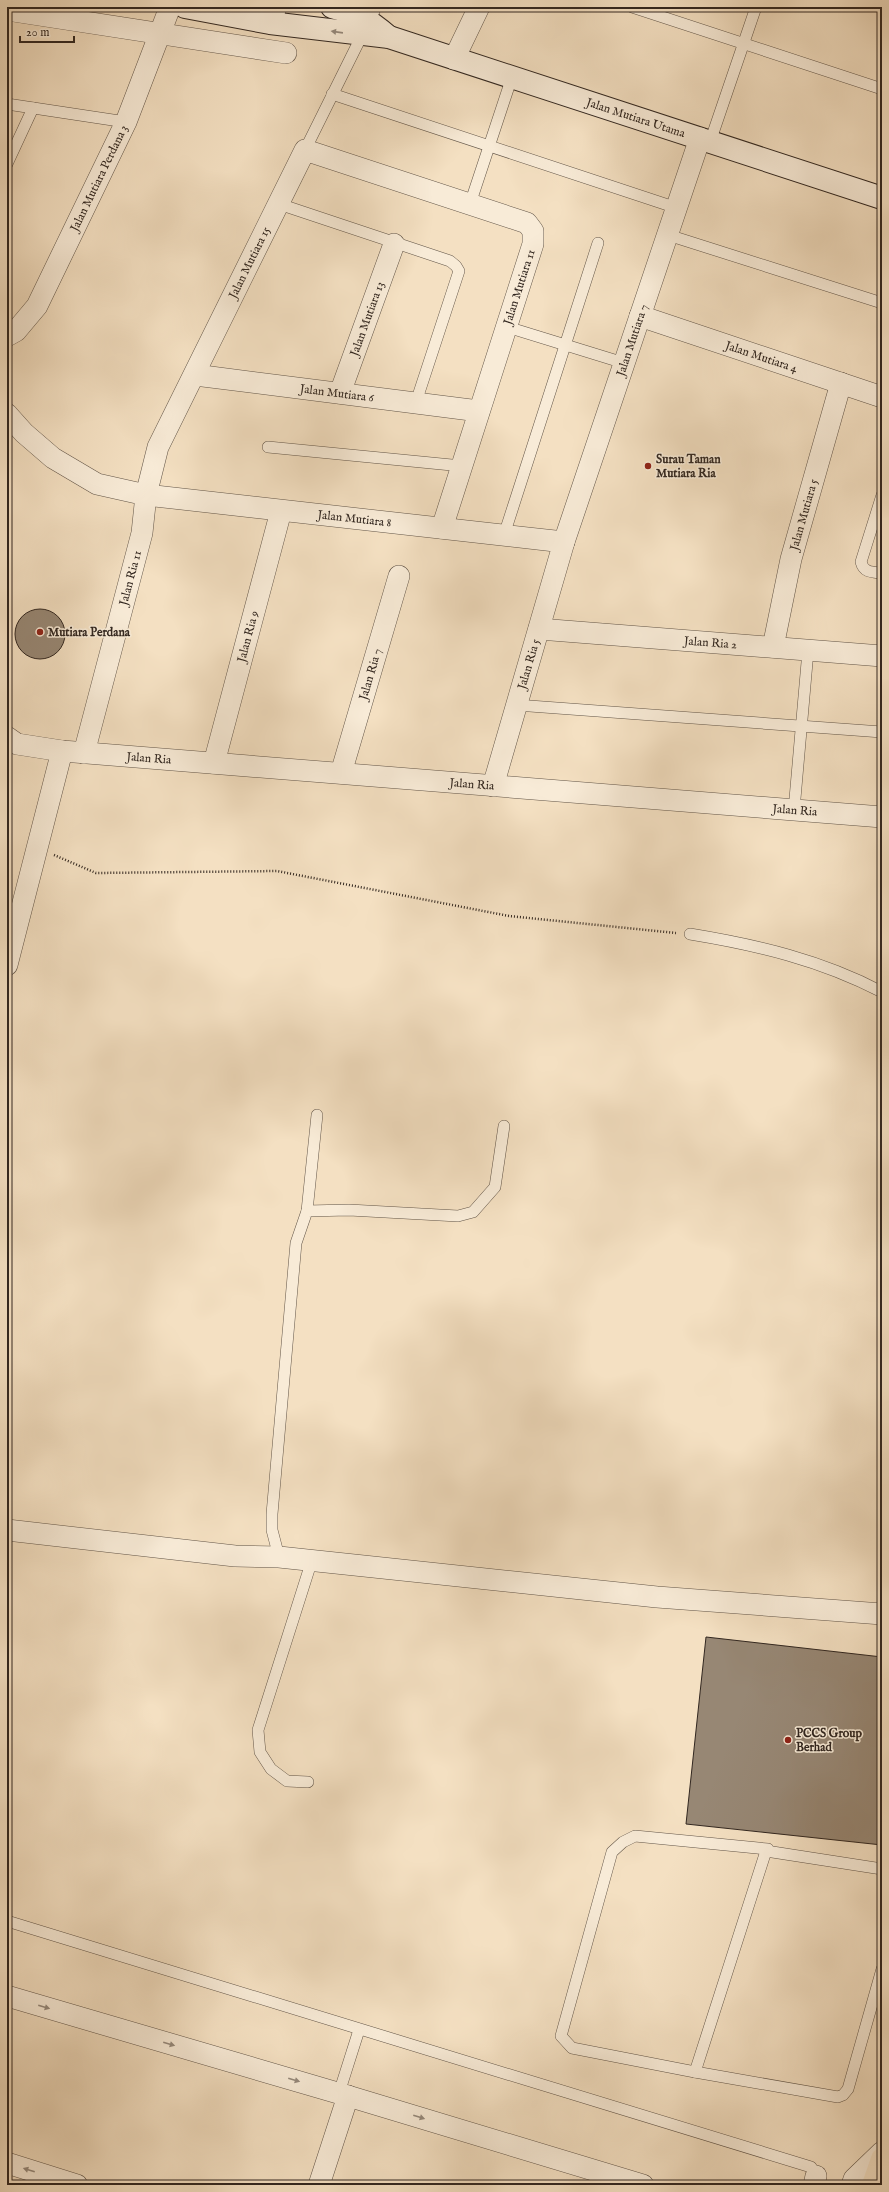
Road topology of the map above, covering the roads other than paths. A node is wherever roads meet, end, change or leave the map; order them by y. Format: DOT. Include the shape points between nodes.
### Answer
graph roads {
  1 [pos="170,7"];
  2 [pos="185,7"];
  3 [pos="332,7"];
  4 [pos="479,7"];
  5 [pos="632,7"];
  6 [pos="756,7"];
  7 [pos="7,10"];
  8 [pos="273,15"];
  9 [pos="369,21"];
  10 [pos="160,33"];
  11 [pos="743,44"];
  12 [pos="286,53"];
  13 [pos="454,59"];
  14 [pos="512,77"];
  15 [pos="882,89"];
  16 [pos="332,94"];
  17 [pos="7,104"];
  18 [pos="33,108"];
  19 [pos="126,122"];
  20 [pos="705,140"];
  21 [pos="490,146"];
  22 [pos="305,150"];
  23 [pos="7,164"];
  24 [pos="882,198"];
  25 [pos="279,204"];
  26 [pos="470,204"];
  27 [pos="677,208"];
  28 [pos="668,235"];
  29 [pos="598,243"];
  30 [pos="394,244"];
  31 [pos="882,303"];
  32 [pos="640,316"];
  33 [pos="507,327"];
  34 [pos="7,336"];
  35 [pos="565,344"];
  36 [pos="624,363"];
  37 [pos="195,375"];
  38 [pos="841,383"];
  39 [pos="340,393"];
  40 [pos="882,397"];
  41 [pos="416,402"];
  42 [pos="479,411"];
  43 [pos="7,414"];
  44 [pos="268,447"];
  45 [pos="462,466"];
  46 [pos="146,495"];
  47 [pos="882,495"];
  48 [pos="281,511"];
  49 [pos="442,528"];
  50 [pos="504,535"];
  51 [pos="564,542"];
  52 [pos="882,573"];
  53 [pos="399,576"];
  54 [pos="539,629"];
  55 [pos="773,647"];
  56 [pos="808,651"];
  57 [pos="882,656"];
  58 [pos="516,705"];
  59 [pos="801,726"];
  60 [pos="882,732"];
  61 [pos="7,737"];
  62 [pos="62,751"];
  63 [pos="84,753"];
  64 [pos="214,763"];
  65 [pos="341,773"];
  66 [pos="493,786"];
  67 [pos="794,810"];
  68 [pos="882,817"];
  69 [pos="690,934"];
  70 [pos="7,964"];
  71 [pos="882,992"];
  72 [pos="317,1114"];
  73 [pos="504,1126"];
  74 [pos="308,1212"];
  75 [pos="7,1530"];
  76 [pos="279,1557"];
  77 [pos="312,1560"];
  78 [pos="882,1614"];
  79 [pos="308,1782"];
  80 [pos="766,1851"];
  81 [pos="882,1869"];
  82 [pos="7,1921"];
  83 [pos="881,1973"];
  84 [pos="7,1996"];
  85 [pos="359,2030"];
  86 [pos="695,2072"];
  87 [pos="343,2094"];
  88 [pos="882,2152"];
  89 [pos="882,2158"];
  90 [pos="7,2163"];
  91 [pos="815,2181"];
  92 [pos="77,2185"];
  93 [pos="319,2185"];
  94 [pos="643,2185"];
  95 [pos="852,2185"];
  96 [pos="873,2185"];
  1 -- 10 [label="street, Jalan Mutiara Perdana 3"];
  2 -- 8 [label="street, Jalan Mutiara Utama"];
  3 -- 9 [label="street, Jalan Mutiara Utama"];
  4 -- 13 [label="street"];
  5 -- 11 [label="lane"];
  6 -- 11 [label="lane"];
  7 -- 10 [label="street"];
  9 -- 8 [label="street, Jalan Mutiara Utama, one-way"];
  9 -- 13 [label="street, Jalan Mutiara Utama" via="389,37"];
  9 -- 16 [label="lane"];
  10 -- 12 [label="street"];
  10 -- 19 [label="street, Jalan Mutiara Perdana 3"];
  11 -- 15 [label="lane"];
  11 -- 20 [label="lane"];
  13 -- 14 [label="street, Jalan Mutiara Utama"];
  14 -- 20 [label="street, Jalan Mutiara Utama"];
  14 -- 21 [label="lane"];
  16 -- 21 [label="lane"];
  16 -- 22 [label="lane"];
  17 -- 18 [label="lane"];
  18 -- 19 [label="lane"];
  18 -- 23 [label="lane"];
  19 -- 34 [label="street, Jalan Mutiara Perdana 3" via="37,306 16,331"];
  20 -- 24 [label="street, Jalan Mutiara Utama"];
  20 -- 27 [label="street, Jalan Mutiara 7"];
  21 -- 26 [label="lane"];
  21 -- 27 [label="lane"];
  22 -- 25 [label="street, Jalan Mutiara 15"];
  22 -- 26 [label="street, Jalan Mutiara 11"];
  25 -- 30 [label="lane"];
  25 -- 37 [label="street, Jalan Mutiara 15"];
  26 -- 33 [label="street, Jalan Mutiara 11" via="527,223 533,231 533,244"];
  27 -- 28 [label="street, Jalan Mutiara 7"];
  28 -- 31 [label="lane"];
  28 -- 32 [label="street, Jalan Mutiara 7"];
  29 -- 35 [label="lane"];
  30 -- 39 [label="street, Jalan Mutiara 13"];
  30 -- 41 [label="lane" via="450,261 459,271"];
  32 -- 36 [label="street, Jalan Mutiara 7"];
  32 -- 38 [label="street, Jalan Mutiara 4"];
  33 -- 35 [label="lane"];
  33 -- 42 [label="street, Jalan Mutiara 11"];
  35 -- 36 [label="lane"];
  35 -- 50 [label="lane"];
  36 -- 51 [label="street, Jalan Mutiara 7"];
  37 -- 39 [label="street, Jalan Mutiara 6"];
  37 -- 46 [label="street, Jalan Mutiara 15" via="158,447"];
  38 -- 40 [label="street, Jalan Mutiara 4"];
  38 -- 55 [label="street, Jalan Mutiara 5" via="791,559"];
  39 -- 41 [label="street, Jalan Mutiara 6"];
  41 -- 42 [label="street, Jalan Mutiara 6"];
  42 -- 45 [label="street, Jalan Mutiara 11"];
  43 -- 46 [label="street, Jalan Mutiara 8" via="24,433 54,458 97,484"];
  44 -- 45 [label="lane"];
  45 -- 49 [label="street, Jalan Mutiara 11"];
  46 -- 48 [label="street, Jalan Mutiara 8"];
  46 -- 63 [label="street, Jalan Ria 11" via="142,533"];
  47 -- 52 [label="lane" via="861,562 862,568 867,571"];
  48 -- 49 [label="street, Jalan Mutiara 8"];
  48 -- 64 [label="street, Jalan Ria 9"];
  49 -- 50 [label="street, Jalan Mutiara 8"];
  50 -- 51 [label="street, Jalan Mutiara 8"];
  51 -- 54 [label="street, Jalan Ria 5"];
  53 -- 65 [label="street, Jalan Ria 7"];
  54 -- 55 [label="street, Jalan Ria 2"];
  54 -- 58 [label="street, Jalan Ria 5"];
  55 -- 56 [label="street, Jalan Ria 2"];
  56 -- 57 [label="street, Jalan Ria 2"];
  56 -- 59 [label="lane"];
  58 -- 59 [label="lane"];
  58 -- 66 [label="street, Jalan Ria 5"];
  59 -- 60 [label="lane"];
  59 -- 67 [label="lane"];
  61 -- 62 [label="street, Jalan Ria" via="17,744"];
  62 -- 63 [label="street, Jalan Ria"];
  62 -- 70 [label="street"];
  63 -- 64 [label="street, Jalan Ria"];
  64 -- 65 [label="street, Jalan Ria"];
  65 -- 66 [label="street, Jalan Ria"];
  66 -- 67 [label="street, Jalan Ria"];
  67 -- 68 [label="street, Jalan Ria"];
  69 -- 71 [label="lane" via="788,954 835,970"];
  72 -- 74 [label="lane"];
  73 -- 74 [label="lane" via="495,1187 473,1212 458,1216 349,1210"];
  74 -- 76 [label="lane" via="296,1243 272,1514 272,1530"];
  75 -- 76 [label="street" via="235,1556"];
  76 -- 77 [label="street"];
  77 -- 78 [label="street" via="657,1597"];
  77 -- 79 [label="lane" via="258,1730 260,1752 272,1769 287,1781"];
  80 -- 81 [label="lane"];
  80 -- 86 [label="lane"];
  80 -- 86 [label="lane" via="768,1849 635,1836 612,1852 561,2036 572,2048"];
  82 -- 85 [label="lane"];
  83 -- 86 [label="lane" via="848,2089 843,2095 838,2097"];
  84 -- 87 [label="street, one-way"];
  85 -- 87 [label="lane"];
  85 -- 91 [label="lane" via="811,2167 815,2171"];
  87 -- 93 [label="street"];
  87 -- 94 [label="street, one-way"];
  88 -- 95 [label="street" via="854,2179"];
  89 -- 96 [label="highway"];
  92 -- 90 [label="street, one-way"];
}
